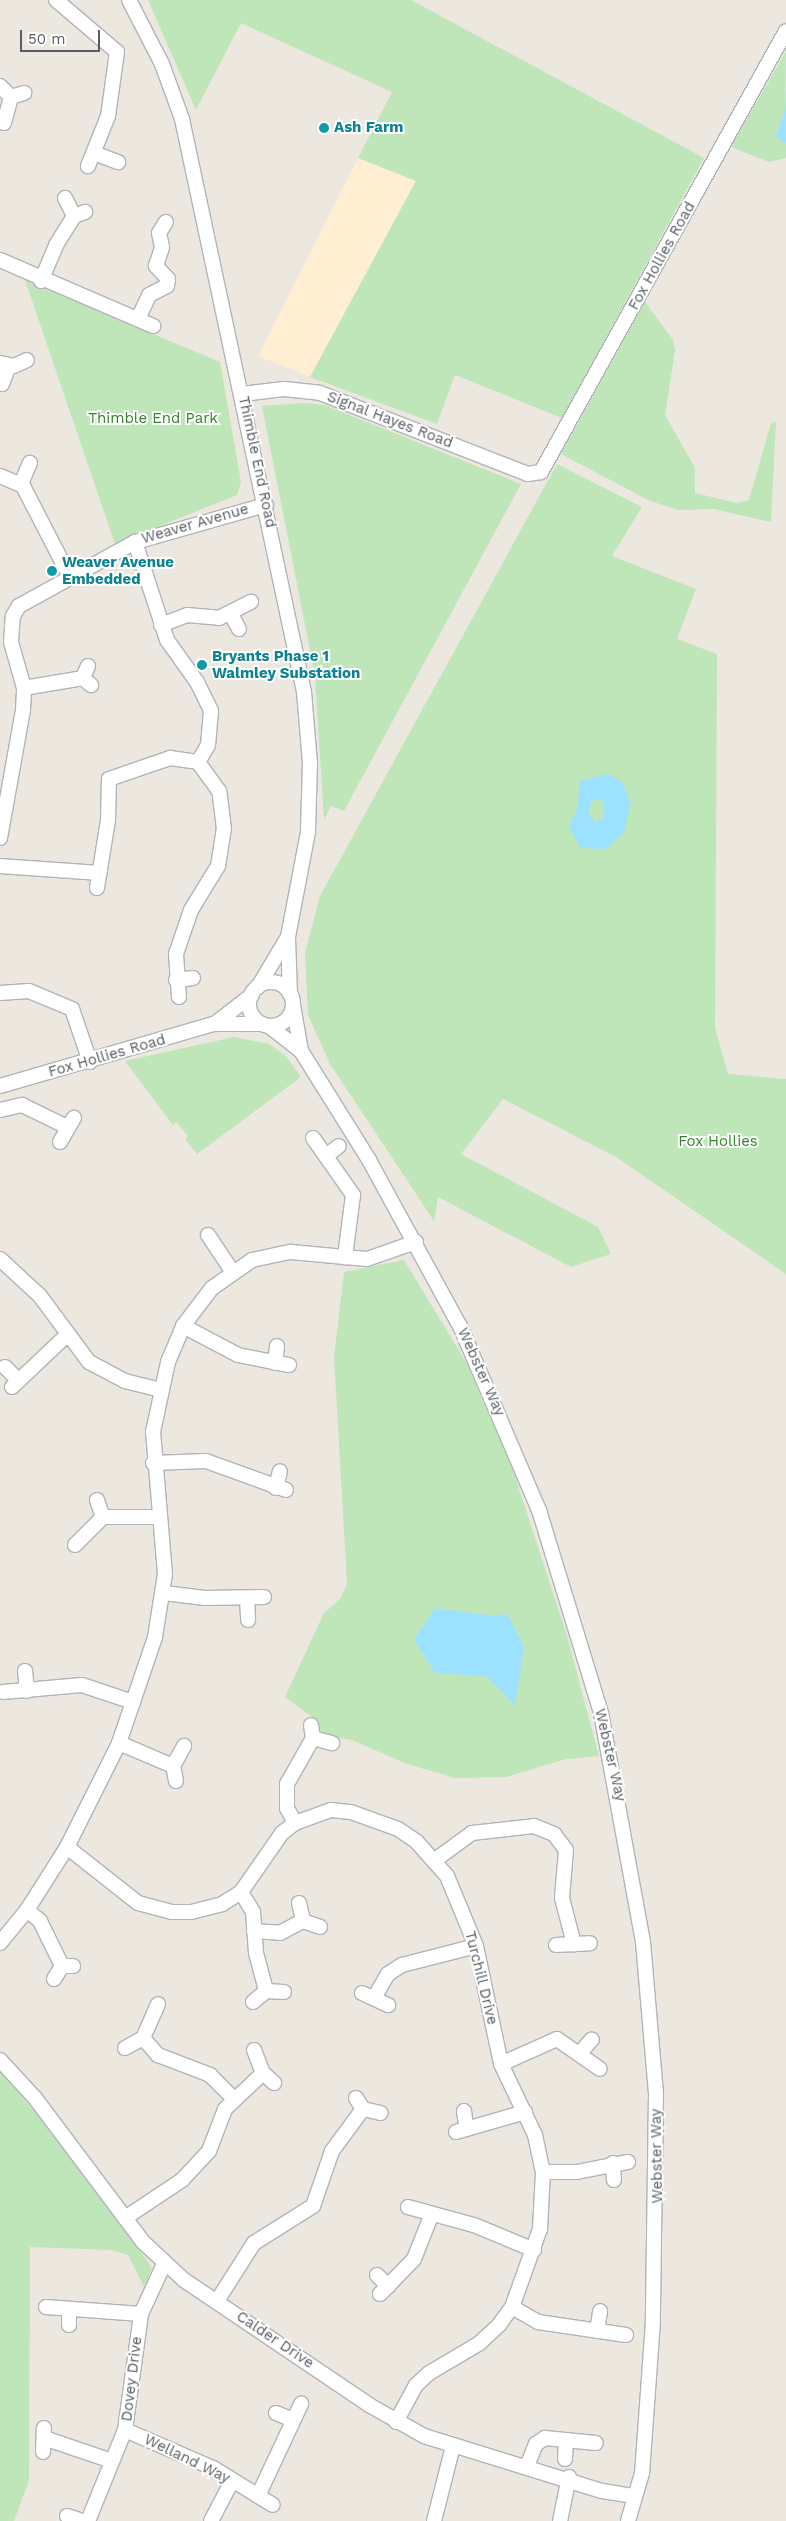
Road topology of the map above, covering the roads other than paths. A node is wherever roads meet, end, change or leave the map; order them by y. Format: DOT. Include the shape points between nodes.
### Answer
graph roads {
  1 [pos="56,0"];
  2 [pos="129,0"];
  3 [pos="786,31"];
  4 [pos="0,86"];
  5 [pos="4,123"];
  6 [pos="94,153"];
  7 [pos="118,162"];
  8 [pos="88,166"];
  9 [pos="65,198"];
  10 [pos="166,222"];
  11 [pos="0,260"];
  12 [pos="41,281"];
  13 [pos="138,319"];
  14 [pos="153,326"];
  15 [pos="27,360"];
  16 [pos="5,365"];
  17 [pos="2,384"];
  18 [pos="242,394"];
  19 [pos="30,463"];
  20 [pos="533,475"];
  21 [pos="0,476"];
  22 [pos="21,484"];
  23 [pos="266,505"];
  24 [pos="135,542"];
  25 [pos="69,575"];
  26 [pos="251,602"];
  27 [pos="231,614"];
  28 [pos="161,625"];
  29 [pos="239,629"];
  30 [pos="87,676"];
  31 [pos="24,688"];
  32 [pos="198,762"];
  33 [pos="6,764"];
  34 [pos="0,838"];
  35 [pos="0,866"];
  36 [pos="100,873"];
  37 [pos="97,888"];
  38 [pos="288,937"];
  39 [pos="193,978"];
  40 [pos="176,980"];
  41 [pos="255,991"];
  42 [pos="0,993"];
  43 [pos="179,997"];
  44 [pos="291,999"];
  45 [pos="213,1024"];
  46 [pos="266,1025"];
  47 [pos="300,1051"];
  48 [pos="90,1062"];
  49 [pos="0,1086"];
  50 [pos="0,1110"];
  51 [pos="313,1138"];
  52 [pos="60,1142"];
  53 [pos="339,1146"];
  54 [pos="326,1156"];
  55 [pos="208,1234"];
  56 [pos="416,1242"];
  57 [pos="345,1257"];
  58 [pos="0,1259"];
  59 [pos="232,1271"];
  60 [pos="184,1326"];
  61 [pos="68,1335"];
  62 [pos="277,1346"];
  63 [pos="274,1363"];
  64 [pos="289,1366"];
  65 [pos="5,1368"];
  66 [pos="161,1390"];
  67 [pos="153,1463"];
  68 [pos="280,1471"];
  69 [pos="97,1500"];
  70 [pos="102,1516"];
  71 [pos="160,1516"];
  72 [pos="75,1545"];
  73 [pos="164,1593"];
  74 [pos="264,1597"];
  75 [pos="247,1598"];
  76 [pos="248,1620"];
  77 [pos="25,1671"];
  78 [pos="27,1691"];
  79 [pos="3,1692"];
  80 [pos="133,1702"];
  81 [pos="119,1743"];
  82 [pos="332,1743"];
  83 [pos="184,1746"];
  84 [pos="172,1766"];
  85 [pos="176,1781"];
  86 [pos="295,1823"];
  87 [pos="67,1847"];
  88 [pos="435,1860"];
  89 [pos="241,1892"];
  90 [pos="300,1903"];
  91 [pos="28,1910"];
  92 [pos="303,1921"];
  93 [pos="320,1928"];
  94 [pos="254,1931"];
  95 [pos="0,1943"];
  96 [pos="590,1943"];
  97 [pos="574,1944"];
  98 [pos="556,1945"];
  99 [pos="476,1946"];
  100 [pos="54,1979"];
  101 [pos="266,1990"];
  102 [pos="284,1992"];
  103 [pos="253,2002"];
  104 [pos="158,2004"];
  105 [pos="388,2005"];
  106 [pos="143,2038"];
  107 [pos="592,2040"];
  108 [pos="125,2048"];
  109 [pos="254,2050"];
  110 [pos="580,2053"];
  111 [pos="0,2060"];
  112 [pos="500,2064"];
  113 [pos="600,2069"];
  114 [pos="263,2073"];
  115 [pos="274,2083"];
  116 [pos="234,2098"];
  117 [pos="464,2111"];
  118 [pos="381,2112"];
  119 [pos="525,2112"];
  120 [pos="628,2162"];
  121 [pos="613,2163"];
  122 [pos="543,2172"];
  123 [pos="614,2180"];
  124 [pos="408,2207"];
  125 [pos="431,2216"];
  126 [pos="126,2218"];
  127 [pos="534,2250"];
  128 [pos="164,2264"];
  129 [pos="376,2275"];
  130 [pos="217,2301"];
  131 [pos="46,2307"];
  132 [pos="512,2307"];
  133 [pos="69,2308"];
  134 [pos="600,2311"];
  135 [pos="140,2314"];
  136 [pos="69,2325"];
  137 [pos="597,2331"];
  138 [pos="626,2335"];
  139 [pos="300,2404"];
  140 [pos="276,2413"];
  141 [pos="293,2420"];
  142 [pos="396,2422"];
  143 [pos="126,2430"];
  144 [pos="44,2439"];
  145 [pos="566,2440"];
  146 [pos="596,2443"];
  147 [pos="453,2446"];
  148 [pos="565,2459"];
  149 [pos="112,2461"];
  150 [pos="527,2466"];
  151 [pos="569,2477"];
  152 [pos="232,2480"];
  153 [pos="258,2496"];
  154 [pos="633,2496"];
  155 [pos="273,2505"];
  156 [pos="67,2516"];
  157 [pos="82,2521"];
  158 [pos="88,2521"];
  159 [pos="211,2521"];
  160 [pos="434,2521"];
  161 [pos="560,2521"];
  162 [pos="628,2521"];
  1 -- 6 [label="street" via="117,52 113,96"];
  2 -- 18 [label="street, Thimble End Road" via="178,105"];
  3 -- 20 [label="street, Fox Hollies Road" via="545,468"];
  4 -- 5 [label="street" via="18,95"];
  6 -- 7 [label="street"];
  6 -- 8 [label="street"];
  9 -- 12 [label="street" via="80,214"];
  10 -- 13 [label="street" via="159,233 162,247 156,266 168,279 167,286 149,295"];
  11 -- 12 [label="street"];
  12 -- 13 [label="street"];
  13 -- 14 [label="street"];
  15 -- 16 [label="street"];
  16 -- 17 [label="street"];
  18 -- 20 [label="street, Signal Hayes Road" via="284,389 320,393"];
  18 -- 23 [label="street, Thimble End Road"];
  19 -- 22 [label="street"];
  21 -- 22 [label="street"];
  22 -- 25 [label="street"];
  23 -- 24 [label="street, Weaver Avenue"];
  23 -- 38 [label="street, Thimble End Road" via="304,692 310,763 308,832"];
  24 -- 25 [label="street, Weaver Avenue"];
  24 -- 28 [label="street"];
  25 -- 31 [label="street, Weaver Avenue" via="26,599 13,616 11,642"];
  26 -- 27 [label="street"];
  27 -- 28 [label="street" via="207,619 187,615"];
  27 -- 29 [label="street"];
  28 -- 32 [label="street" via="210,711 208,744"];
  30 -- 31 [label="street"];
  31 -- 33 [label="street, Weaver Avenue"];
  32 -- 36 [label="street" via="170,758 113,775 107,785 108,820"];
  32 -- 40 [label="street" via="218,791 222,847 209,883 184,923 175,961"];
  33 -- 34 [label="street, Weaver Avenue"];
  35 -- 36 [label="street"];
  36 -- 37 [label="street"];
  38 -- 41 [label="street, Thimble End Road"];
  38 -- 44 [label="street, Thimble End Road"];
  39 -- 40 [label="street"];
  40 -- 43 [label="street"];
  41 -- 44 [label="street" via="274,983"];
  41 -- 45 [label="street, Fox Hollies Road"];
  41 -- 46 [label="street" via="251,1012"];
  42 -- 48 [label="street" via="29,991 72,1010"];
  44 -- 46 [label="street" via="283,1022"];
  44 -- 47 [label="street, Webster Way"];
  45 -- 46 [label="street, Fox Hollies Road"];
  45 -- 48 [label="street, Fox Hollies Road"];
  46 -- 47 [label="street, Webster Way"];
  47 -- 56 [label="street, Webster Way"];
  48 -- 49 [label="street, Fox Hollies Road"];
  50 -- 52 [label="street" via="22,1105 70,1122"];
  51 -- 54 [label="street"];
  53 -- 54 [label="street"];
  54 -- 57 [label="street" via="354,1200"];
  55 -- 59 [label="street"];
  56 -- 57 [label="street" via="380,1257"];
  56 -- 154 [label="street, Webster Way" via="493,1397 554,1550 601,1713 632,1868 651,2018 658,2169 642,2473"];
  57 -- 59 [label="street" via="272,1254"];
  58 -- 61 [label="street" via="40,1296"];
  59 -- 60 [label="street" via="207,1294"];
  60 -- 63 [label="street" via="238,1355"];
  60 -- 66 [label="street"];
  61 -- 65 [label="street" via="15,1383"];
  61 -- 66 [label="street" via="96,1368"];
  62 -- 63 [label="street"];
  63 -- 64 [label="street"];
  66 -- 67 [label="street"];
  67 -- 68 [label="street" via="206,1461 281,1489"];
  67 -- 71 [label="street"];
  69 -- 70 [label="street"];
  70 -- 71 [label="street"];
  70 -- 72 [label="street"];
  71 -- 73 [label="street"];
  73 -- 75 [label="street"];
  73 -- 80 [label="street"];
  74 -- 75 [label="street"];
  75 -- 76 [label="street"];
  77 -- 78 [label="street"];
  78 -- 79 [label="street"];
  78 -- 80 [label="street" via="82,1685"];
  80 -- 81 [label="street"];
  81 -- 84 [label="street"];
  81 -- 87 [label="street"];
  82 -- 86 [label="street" via="312,1732 287,1784 287,1808"];
  83 -- 84 [label="street"];
  84 -- 85 [label="street"];
  86 -- 88 [label="street, Turchill Drive" via="331,1810 368,1816 398,1829"];
  86 -- 89 [label="street, Turchill Drive" via="282,1833"];
  87 -- 89 [label="street, Turchill Drive" via="124,1893 155,1909 205,1909"];
  87 -- 91 [label="street"];
  88 -- 97 [label="street" via="472,1833 534,1826 554,1834 566,1850 562,1898"];
  88 -- 99 [label="street, Turchill Drive" via="457,1896"];
  89 -- 94 [label="street" via="253,1912"];
  90 -- 92 [label="street"];
  91 -- 95 [label="street"];
  91 -- 100 [label="street" via="40,1921 68,1966"];
  92 -- 93 [label="street"];
  92 -- 94 [label="street" via="280,1932"];
  94 -- 101 [label="street"];
  96 -- 97 [label="street"];
  97 -- 98 [label="street"];
  99 -- 105 [label="street" via="402,1965 388,1974 368,1995"];
  99 -- 112 [label="street, Turchill Drive"];
  101 -- 102 [label="street"];
  101 -- 103 [label="street"];
  104 -- 106 [label="street"];
  106 -- 108 [label="street"];
  106 -- 116 [label="street" via="158,2055 210,2075"];
  107 -- 110 [label="street"];
  109 -- 114 [label="street"];
  110 -- 112 [label="street" via="550,2040"];
  110 -- 113 [label="street"];
  111 -- 126 [label="street, Calder Drive" via="35,2098"];
  112 -- 119 [label="street, Turchill Drive"];
  114 -- 115 [label="street"];
  114 -- 116 [label="street"];
  116 -- 126 [label="street" via="209,2151 168,2192"];
  117 -- 119 [label="street" via="461,2129 496,2123"];
  118 -- 130 [label="street" via="360,2104 332,2151 313,2206 254,2243"];
  119 -- 122 [label="street, Turchill Drive"];
  120 -- 121 [label="street"];
  121 -- 122 [label="street" via="577,2172"];
  121 -- 123 [label="street"];
  122 -- 127 [label="street, Turchill Drive"];
  124 -- 125 [label="street"];
  125 -- 127 [label="street" via="474,2225"];
  125 -- 129 [label="street" via="414,2259 384,2290"];
  126 -- 128 [label="street, Calder Drive"];
  127 -- 132 [label="street, Turchill Drive"];
  128 -- 130 [label="street, Calder Drive"];
  128 -- 135 [label="street, Dovey Drive"];
  130 -- 142 [label="street, Calder Drive"];
  131 -- 133 [label="street"];
  132 -- 137 [label="street" via="538,2322"];
  132 -- 142 [label="street, Turchill Drive" via="480,2343 446,2361 416,2384"];
  133 -- 135 [label="street"];
  133 -- 136 [label="street"];
  134 -- 137 [label="street"];
  135 -- 143 [label="street, Dovey Drive"];
  137 -- 138 [label="street"];
  139 -- 141 [label="street"];
  140 -- 141 [label="street"];
  141 -- 153 [label="street"];
  142 -- 147 [label="street, Calder Drive"];
  143 -- 149 [label="street, Dovey Drive"];
  143 -- 152 [label="street, Welland Way"];
  144 -- 149 [label="street"];
  145 -- 146 [label="street"];
  145 -- 148 [label="street"];
  145 -- 150 [label="street" via="539,2440"];
  147 -- 150 [label="street, Calder Drive"];
  147 -- 160 [label="street"];
  149 -- 158 [label="street, Dovey Drive"];
  150 -- 151 [label="street, Calder Drive"];
  151 -- 154 [label="street, Calder Drive" via="602,2491"];
  151 -- 161 [label="street"];
  152 -- 153 [label="street, Welland Way"];
  152 -- 159 [label="street"];
  153 -- 155 [label="street, Welland Way"];
  154 -- 162 [label="street, Webster Way"];
  156 -- 157 [label="street"];
}
